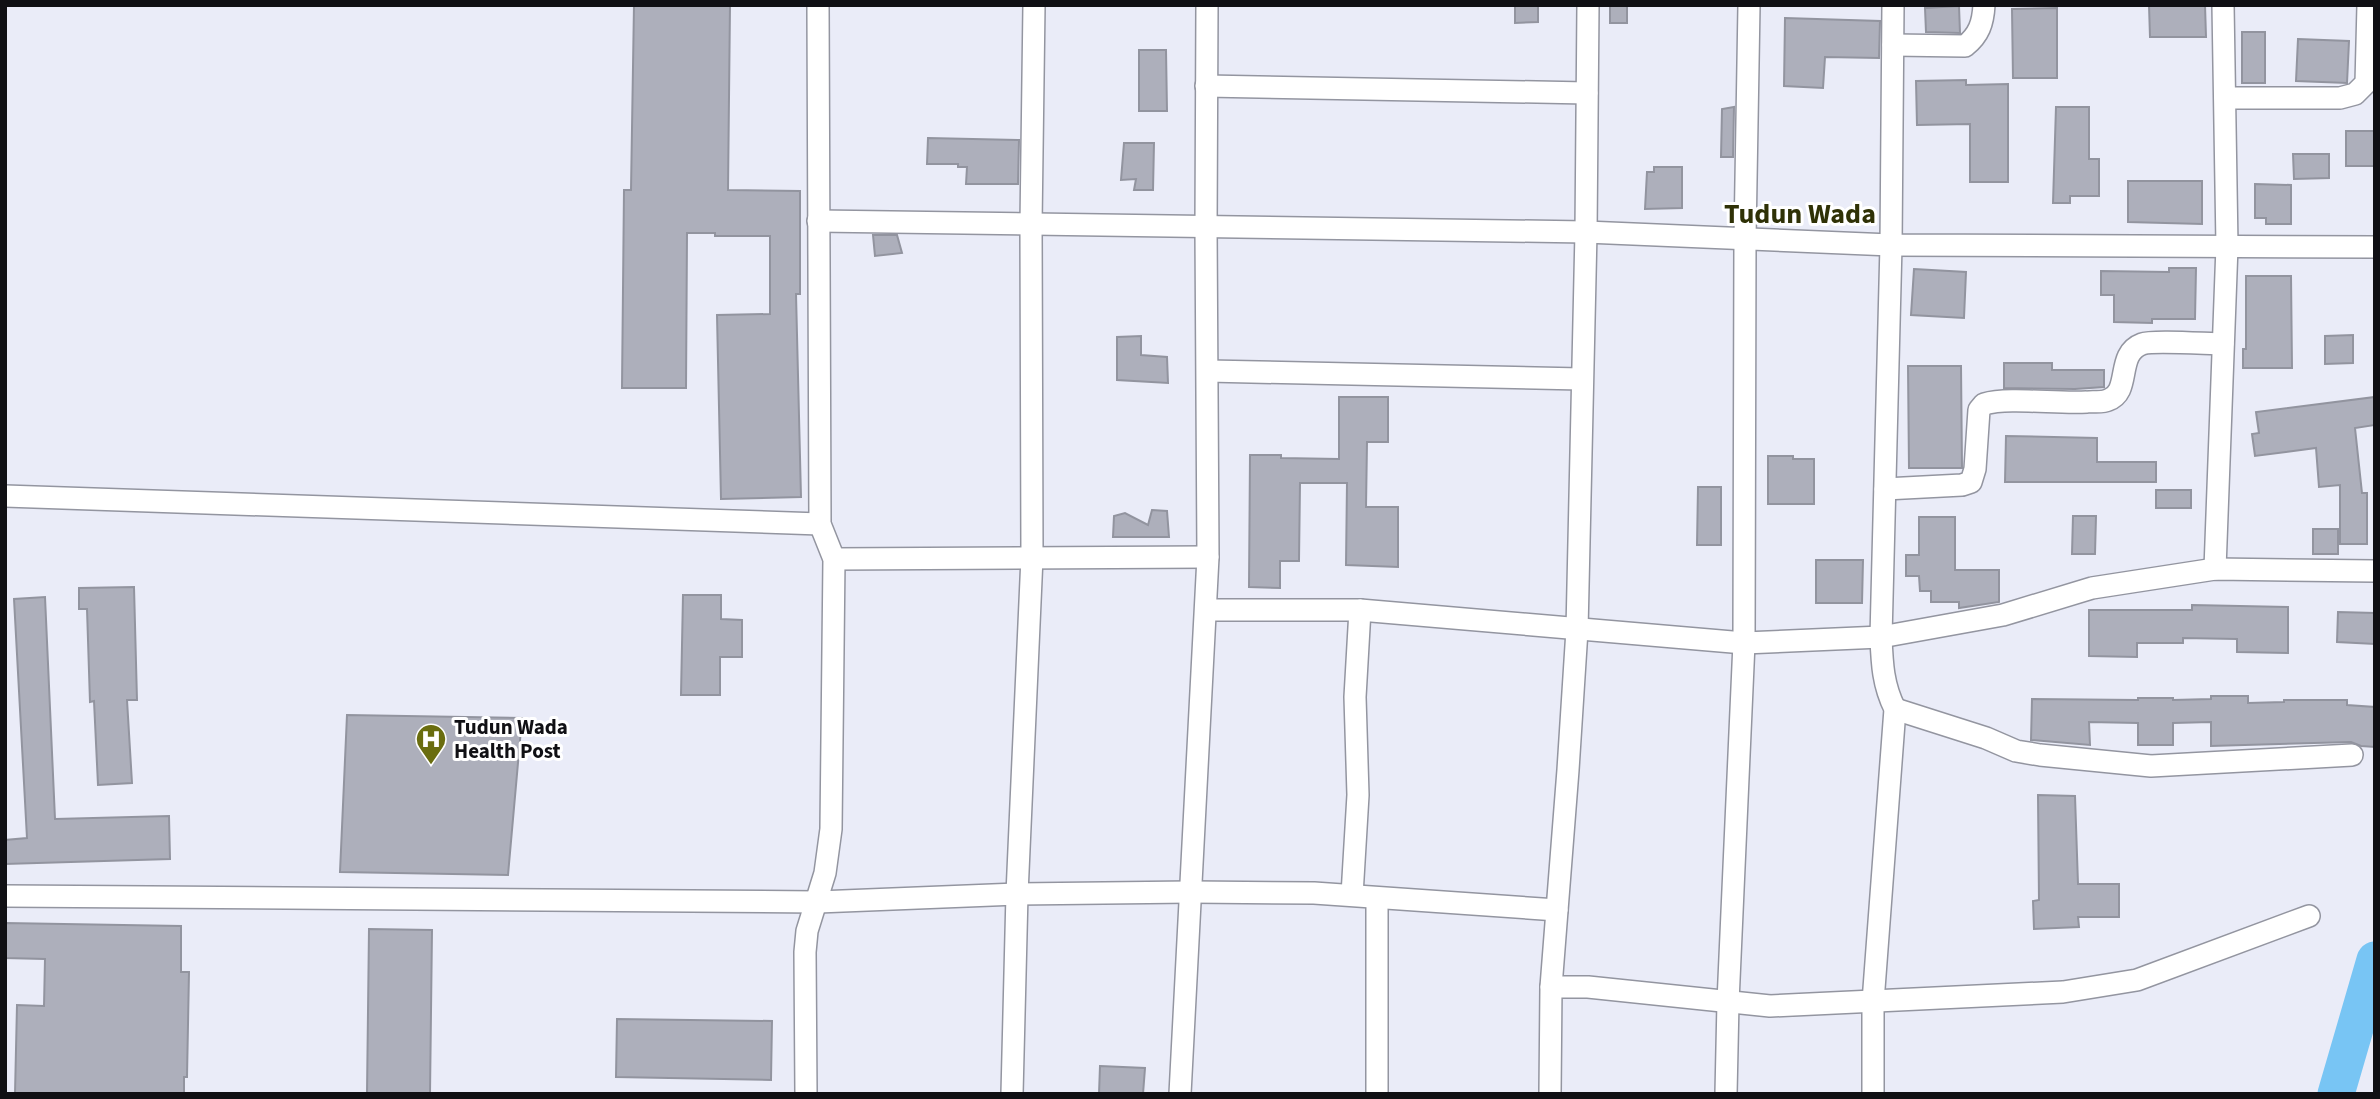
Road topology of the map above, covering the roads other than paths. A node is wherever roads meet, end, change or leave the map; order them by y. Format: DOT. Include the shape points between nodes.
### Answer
graph roads {
  1 [pos="818,5"];
  2 [pos="1034,5"];
  3 [pos="1207,5"];
  4 [pos="1588,5"];
  5 [pos="1749,5"];
  6 [pos="1893,5"];
  7 [pos="1984,5"];
  8 [pos="2223,5"];
  9 [pos="2368,5"];
  10 [pos="1893,46"];
  11 [pos="1206,86"];
  12 [pos="1587,93"];
  13 [pos="2225,97"];
  14 [pos="818,221"];
  15 [pos="1031,224"];
  16 [pos="1206,228"];
  17 [pos="1586,232"];
  18 [pos="1745,238"];
  19 [pos="1891,245"];
  20 [pos="2227,246"];
  21 [pos="2375,247"];
  22 [pos="2223,344"];
  23 [pos="1208,371"];
  24 [pos="1581,379"];
  25 [pos="1885,489"];
  26 [pos="5,496"];
  27 [pos="820,524"];
  28 [pos="1032,557"];
  29 [pos="1208,557"];
  30 [pos="834,559"];
  31 [pos="2215,569"];
  32 [pos="2375,571"];
  33 [pos="1207,610"];
  34 [pos="1360,610"];
  35 [pos="1577,630"];
  36 [pos="1881,637"];
  37 [pos="1744,643"];
  38 [pos="1895,709"];
  39 [pos="2352,755"];
  40 [pos="1191,892"];
  41 [pos="1017,894"];
  42 [pos="1352,895"];
  43 [pos="5,896"];
  44 [pos="1377,898"];
  45 [pos="818,902"];
  46 [pos="1557,910"];
  47 [pos="2309,916"];
  48 [pos="1551,987"];
  49 [pos="1728,1002"];
  50 [pos="1873,1002"];
  51 [pos="806,1094"];
  52 [pos="1012,1094"];
  53 [pos="1180,1094"];
  54 [pos="1377,1094"];
  55 [pos="1550,1094"];
  56 [pos="1726,1094"];
  57 [pos="1872,1094"];
  1 -- 14 [label="street"];
  2 -- 15 [label="street"];
  3 -- 11 [label="street"];
  4 -- 12 [label="street"];
  5 -- 18 [label="street"];
  6 -- 10 [label="street"];
  7 -- 10 [label="street" via="1976,37 1965,47"];
  8 -- 13 [label="street"];
  9 -- 13 [label="street" via="2366,83 2355,94"];
  10 -- 19 [label="street"];
  11 -- 12 [label="street"];
  11 -- 16 [label="street"];
  12 -- 17 [label="street"];
  13 -- 20 [label="street"];
  14 -- 15 [label="street"];
  14 -- 27 [label="street"];
  15 -- 16 [label="street"];
  15 -- 28 [label="street"];
  16 -- 17 [label="street"];
  16 -- 23 [label="street"];
  17 -- 18 [label="street"];
  17 -- 24 [label="street"];
  18 -- 19 [label="street"];
  18 -- 37 [label="street"];
  19 -- 20 [label="street"];
  19 -- 25 [label="street"];
  20 -- 21 [label="street"];
  20 -- 22 [label="street"];
  22 -- 25 [label="street" via="2144,343 2131,351 2120,390 2110,400 1984,404 1979,410 1971,482"];
  22 -- 31 [label="street"];
  23 -- 24 [label="street"];
  23 -- 29 [label="street"];
  24 -- 35 [label="street"];
  25 -- 36 [label="street"];
  26 -- 27 [label="street"];
  27 -- 30 [label="street"];
  28 -- 29 [label="street"];
  28 -- 30 [label="street"];
  28 -- 41 [label="street"];
  29 -- 33 [label="street"];
  30 -- 45 [label="street" via="831,829"];
  31 -- 32 [label="street"];
  31 -- 36 [label="street" via="2092,588 2003,615"];
  33 -- 34 [label="street"];
  33 -- 40 [label="street"];
  34 -- 35 [label="street"];
  34 -- 42 [label="street"];
  35 -- 37 [label="street"];
  35 -- 46 [label="street"];
  36 -- 37 [label="street"];
  36 -- 38 [label="street" via="1882,674"];
  37 -- 49 [label="street"];
  38 -- 39 [label="street" via="2016,751 2054,757 2151,766"];
  38 -- 50 [label="street"];
  40 -- 41 [label="street"];
  40 -- 42 [label="street"];
  40 -- 53 [label="street"];
  41 -- 45 [label="street"];
  41 -- 52 [label="street"];
  42 -- 44 [label="street"];
  43 -- 45 [label="street"];
  44 -- 46 [label="street"];
  44 -- 54 [label="street"];
  45 -- 51 [label="street" via="807,930 805,952"];
  46 -- 48 [label="street"];
  47 -- 50 [label="street" via="2137,980 2063,992"];
  48 -- 49 [label="street"];
  48 -- 55 [label="street"];
  49 -- 50 [label="street" via="1770,1006"];
  49 -- 56 [label="street"];
  50 -- 57 [label="street"];
}
